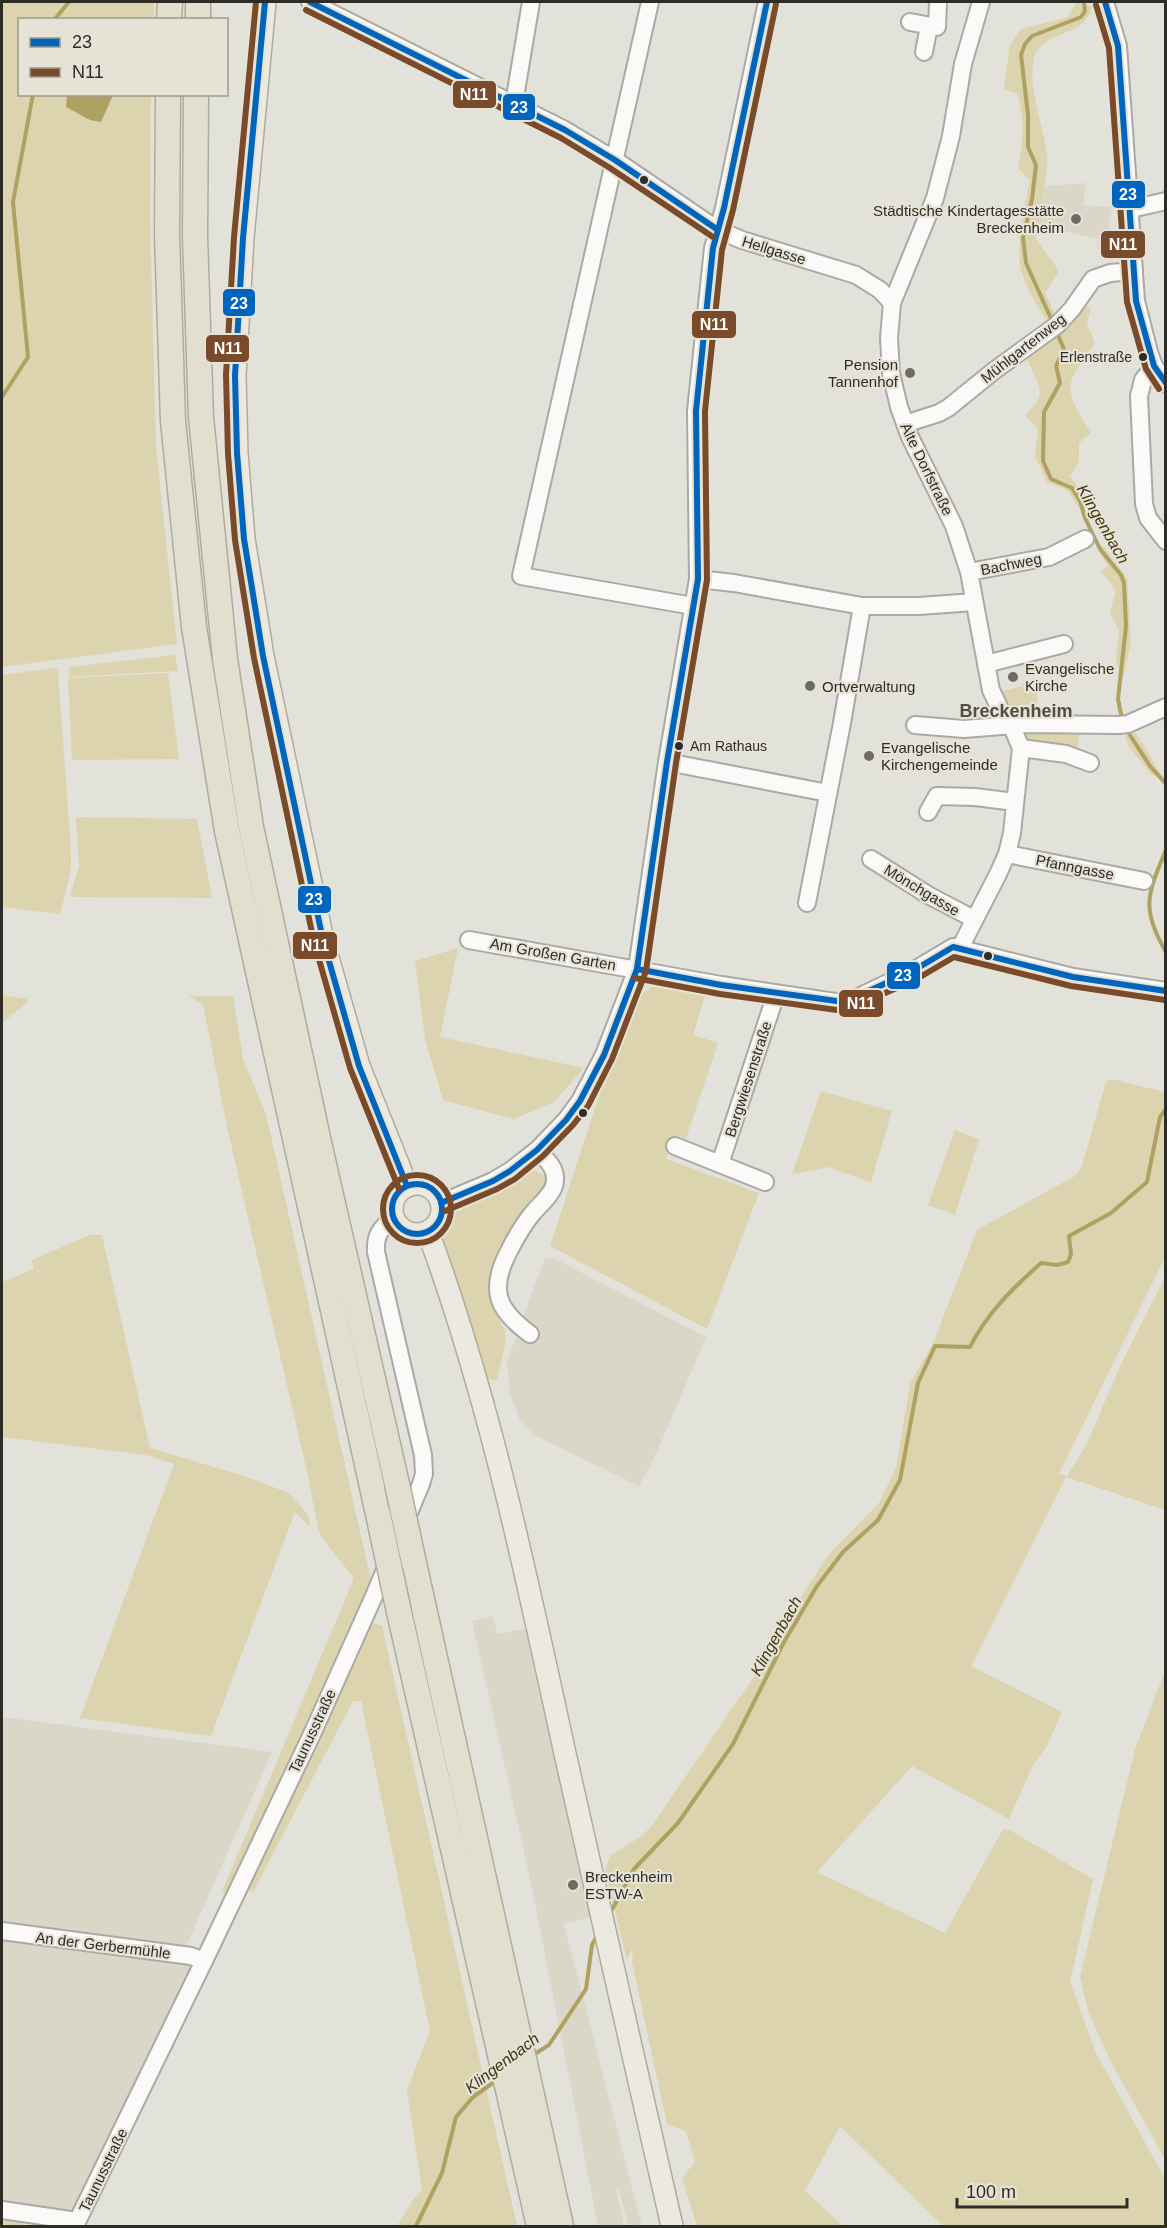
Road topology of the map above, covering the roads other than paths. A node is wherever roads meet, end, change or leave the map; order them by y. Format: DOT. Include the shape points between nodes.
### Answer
graph roads {
  1 [pos="170,2"];
  2 [pos="198,2"];
  3 [pos="265,2"];
  4 [pos="310,2"];
  5 [pos="531,2"];
  6 [pos="650,2"];
  7 [pos="766,2"];
  8 [pos="938,2"];
  9 [pos="981,2"];
  10 [pos="1104,2"];
  11 [pos="169,18"];
  12 [pos="198,18"];
  13 [pos="910,22"];
  14 [pos="929,26"];
  15 [pos="924,52"];
  16 [pos="168,96"];
  17 [pos="196,96"];
  18 [pos="514,103"];
  19 [pos="615,160"];
  20 [pos="1166,201"];
  21 [pos="1131,209"];
  22 [pos="718,230"];
  23 [pos="1134,270"];
  24 [pos="892,303"];
  25 [pos="1154,366"];
  26 [pos="1166,384"];
  27 [pos="905,424"];
  28 [pos="1085,539"];
  29 [pos="1166,541"];
  30 [pos="969,572"];
  31 [pos="698,579"];
  32 [pos="974,602"];
  33 [pos="693,606"];
  34 [pos="862,606"];
  35 [pos="1064,644"];
  36 [pos="986,664"];
  37 [pos="1166,707"];
  38 [pos="915,725"];
  39 [pos="1012,727"];
  40 [pos="1021,748"];
  41 [pos="668,762"];
  42 [pos="1090,763"];
  43 [pos="828,793"];
  44 [pos="1015,802"];
  45 [pos="928,812"];
  46 [pos="1007,854"];
  47 [pos="872,859"];
  48 [pos="1144,880"];
  49 [pos="807,903"];
  50 [pos="974,919"];
  51 [pos="469,940"];
  52 [pos="960,948"];
  53 [pos="637,969"];
  54 [pos="1166,992"];
  55 [pos="776,994"];
  56 [pos="675,1146"];
  57 [pos="537,1150"];
  58 [pos="720,1164"];
  59 [pos="765,1182"];
  60 [pos="407,1186"];
  61 [pos="441,1203"];
  62 [pos="394,1219"];
  63 [pos="428,1232"];
  64 [pos="530,1334"];
  65 [pos="2,1931"];
  66 [pos="204,1961"];
  67 [pos="510,2050"];
  68 [pos="518,2086"];
  69 [pos="2,2210"];
  70 [pos="76,2224"];
  71 [pos="539,2226"];
  72 [pos="561,2226"];
  73 [pos="672,2226"];
  1 -- 11 [label="highway"];
  2 -- 12 [label="highway"];
  3 -- 60 [label="main road" via="243,238 235,376 244,539 263,656 306,866 339,1002 359,1066"];
  4 -- 18 [label="street, Hellgasse"];
  5 -- 18 [label="street"];
  6 -- 19 [label="street"];
  7 -- 22 [label="street"];
  8 -- 14 [label="street" via="937,27"];
  9 -- 24 [label="street, Alte Dorfstraße" via="963,64 935,198"];
  10 -- 21 [label="street" via="1118,45"];
  13 -- 14 [label="street"];
  14 -- 15 [label="street"];
  16 -- 67 [label="highway, bridge" via="167,234 173,421 194,627 227,831 399,1612"];
  17 -- 67 [label="highway, bridge" via="195,236 201,417 220,628 251,827 414,1563"];
  18 -- 19 [label="street, Hellgasse"];
  19 -- 22 [label="street, Hellgasse"];
  19 -- 33 [label="street" via="521,576"];
  20 -- 21 [label="street"];
  21 -- 23 [label="street"];
  22 -- 24 [label="street, Hellgasse" via="856,275"];
  22 -- 31 [label="street" via="696,411"];
  23 -- 25 [label="street" via="1140,324"];
  23 -- 27 [label="street, Mühlgartenweg" via="1093,279 1054,327 948,408"];
  24 -- 27 [label="street, Alte Dorfstraße" via="891,373"];
  25 -- 26 [label="street"];
  25 -- 29 [label="street" via="1143,380 1139,396 1144,504 1148,518"];
  27 -- 30 [label="street, Alte Dorfstraße" via="954,526"];
  28 -- 30 [label="street, Bachweg" via="1049,557"];
  30 -- 32 [label="street, Alte Dorfstraße"];
  31 -- 33 [label="street"];
  31 -- 34 [label="street"];
  32 -- 34 [label="street"];
  32 -- 36 [label="street, Alte Dorfstraße"];
  33 -- 41 [label="street"];
  34 -- 43 [label="street"];
  35 -- 36 [label="street"];
  36 -- 39 [label="street, Alte Dorfstraße" via="991,690"];
  37 -- 39 [label="street" via="1124,725"];
  38 -- 39 [label="street"];
  39 -- 40 [label="street, Alte Dorfstraße"];
  40 -- 42 [label="street" via="1066,754"];
  40 -- 44 [label="street, Alte Dorfstraße"];
  41 -- 43 [label="street"];
  41 -- 53 [label="street"];
  43 -- 49 [label="street"];
  44 -- 45 [label="street" via="937,796"];
  44 -- 46 [label="street, Alte Dorfstraße"];
  46 -- 48 [label="street, Pfanngasse"];
  46 -- 50 [label="street, Alte Dorfstraße"];
  47 -- 50 [label="street, Mönchgasse"];
  50 -- 52 [label="street, Alte Dorfstraße"];
  51 -- 53 [label="street, Am Großen Garten"];
  52 -- 54 [label="street" via="1073,977"];
  52 -- 55 [label="street" via="947,949 911,972 850,1001"];
  53 -- 55 [label="street"];
  53 -- 57 [label="street" via="591,1082 566,1120"];
  55 -- 58 [label="street, Bergwiesenstraße"];
  56 -- 58 [label="street"];
  57 -- 61 [label="street" via="493,1181"];
  57 -- 64 [label="street" via="555,1173 555,1186 523,1224 498,1276 497,1289 506,1314"];
  58 -- 59 [label="street"];
  60 -- 61 [label="main road" via="424,1185"];
  60 -- 62 [label="main road" via="394,1200"];
  61 -- 63 [label="main road" via="440,1220"];
  62 -- 63 [label="main road" via="404,1231"];
  62 -- 66 [label="street, Taunusstraße" via="378,1234 376,1252 423,1455 424,1474 365,1617"];
  63 -- 73 [label="main road" via="484,1401"];
  65 -- 66 [label="street, An der Gerbermühle" via="191,1956"];
  66 -- 70 [label="street, Taunusstraße"];
  67 -- 68 [label="highway"];
  68 -- 71 [label="highway"];
  68 -- 72 [label="highway"];
  69 -- 70 [label="street"];
}
